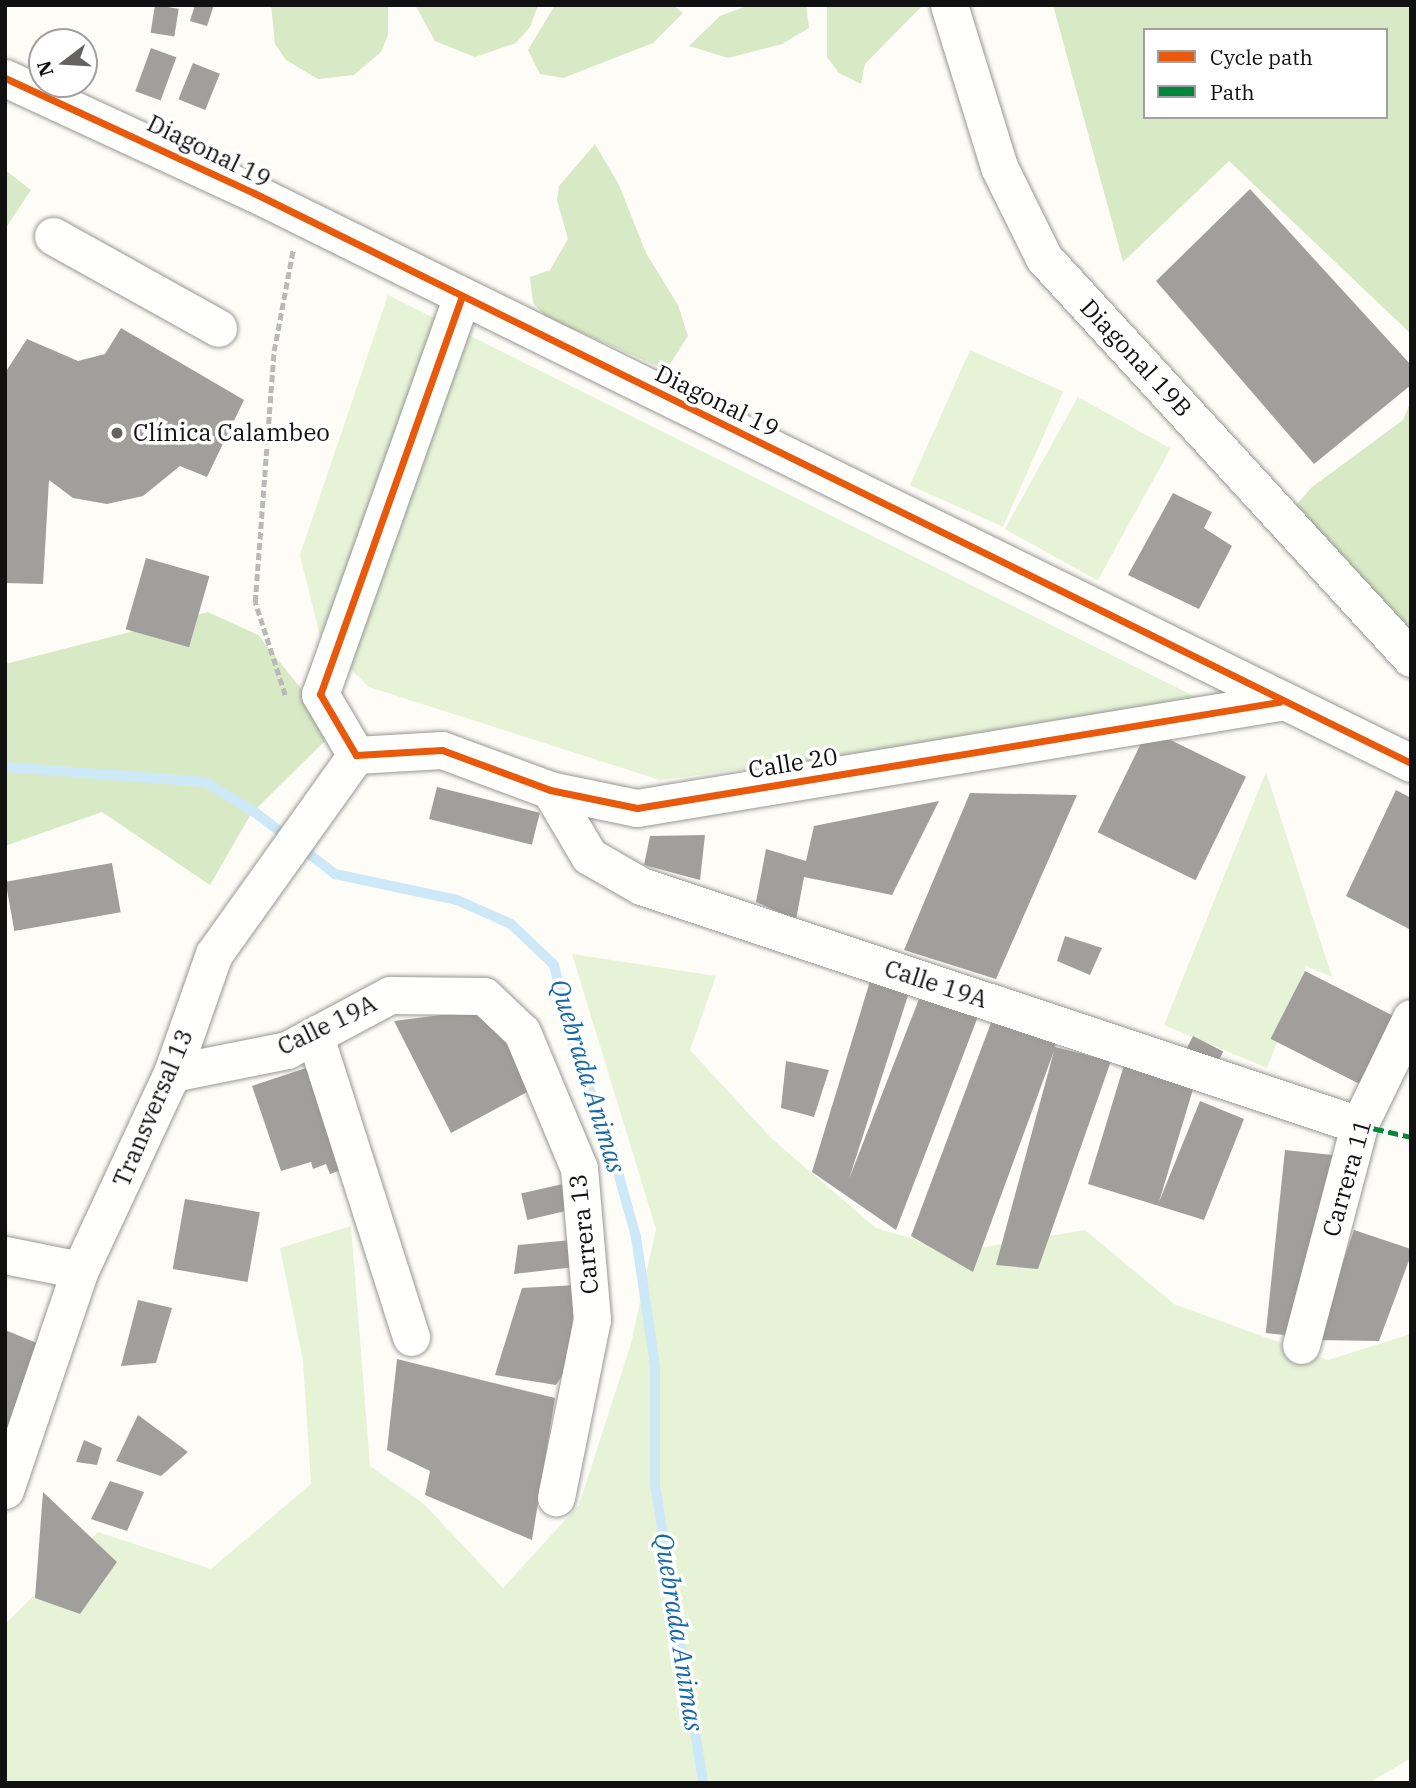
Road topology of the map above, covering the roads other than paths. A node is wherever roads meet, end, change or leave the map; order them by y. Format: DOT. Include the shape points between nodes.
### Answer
graph roads {
  1 [pos="949,5"];
  2 [pos="14,81"];
  3 [pos="53,236"];
  4 [pos="462,296"];
  5 [pos="218,328"];
  6 [pos="1411,658"];
  7 [pos="1279,702"];
  8 [pos="356,755"];
  9 [pos="1411,763"];
  10 [pos="550,790"];
  11 [pos="484,996"];
  12 [pos="1411,1018"];
  13 [pos="314,1036"];
  14 [pos="172,1073"];
  15 [pos="1359,1125"];
  16 [pos="5,1255"];
  17 [pos="80,1270"];
  18 [pos="411,1338"];
  19 [pos="1301,1345"];
  20 [pos="5,1490"];
  21 [pos="556,1497"];
  1 -- 6 [label="street, Diagonal 19B" via="999,167 1044,258"];
  2 -- 4 [label="street, Diagonal 19"];
  3 -- 5 [label="street"];
  4 -- 7 [label="street, Diagonal 19"];
  4 -- 8 [label="street" via="320,694"];
  7 -- 9 [label="street, Diagonal 19"];
  7 -- 10 [label="street, Calle 20" via="637,808"];
  8 -- 10 [label="street, Calle 20" via="442,750"];
  8 -- 14 [label="street, Transversal 13" via="214,954"];
  10 -- 15 [label="street, Calle 19A" via="589,856 640,886"];
  11 -- 13 [label="street, Calle 19A" via="390,995"];
  11 -- 21 [label="street, Carrera 13" via="523,1032 579,1168 592,1318"];
  12 -- 15 [label="street, Carrera 11"];
  13 -- 14 [label="street, Calle 19A" via="287,1050"];
  13 -- 18 [label="street"];
  14 -- 17 [label="street, Transversal 13"];
  15 -- 19 [label="street, Carrera 11"];
  16 -- 17 [label="street"];
  17 -- 20 [label="street, Transversal 13"];
}
